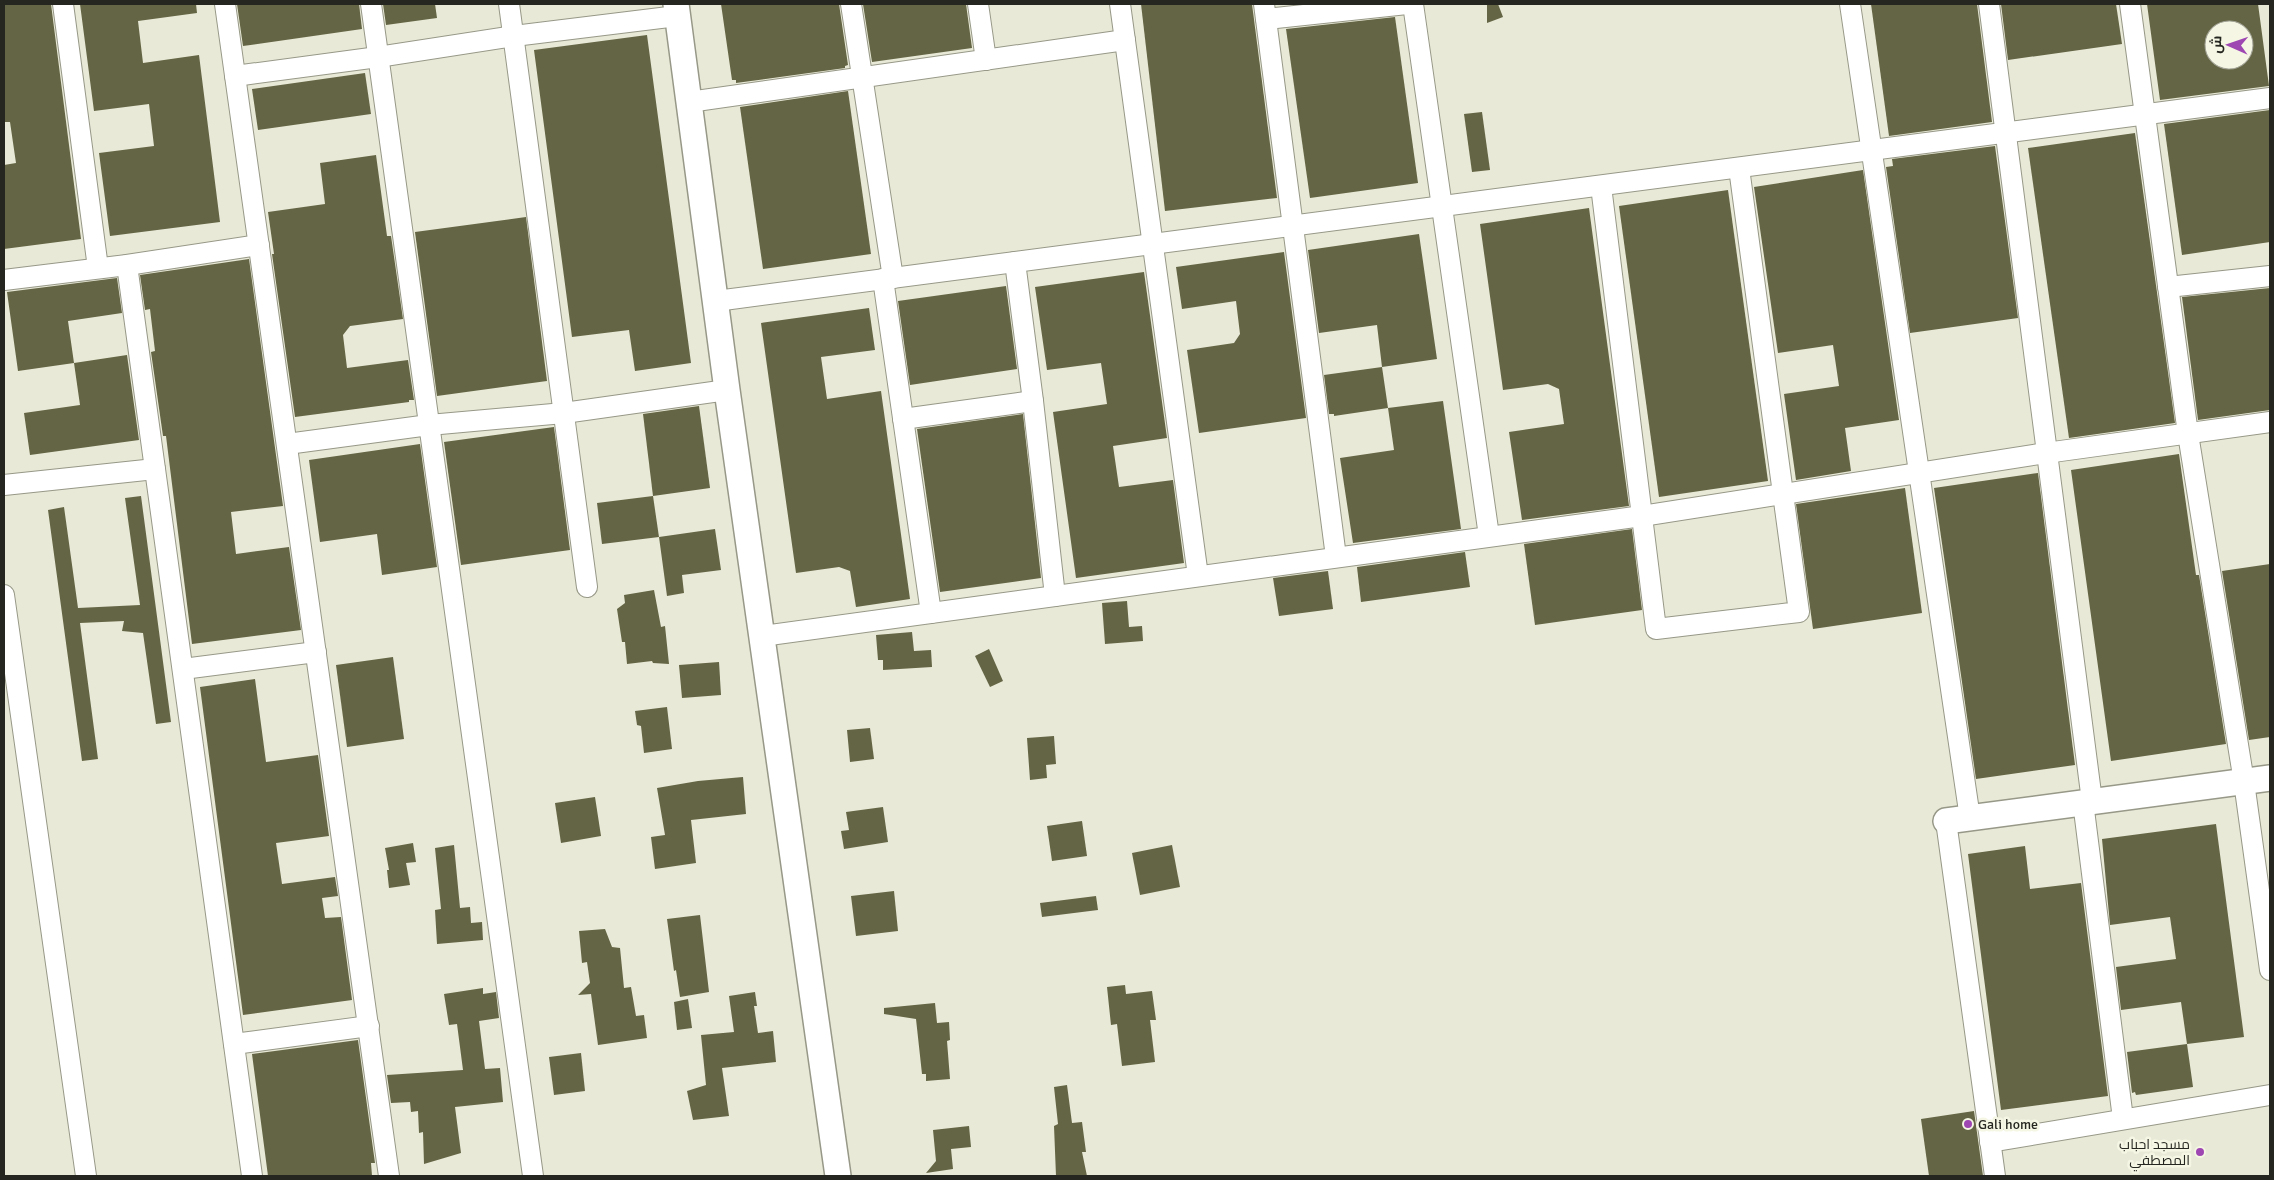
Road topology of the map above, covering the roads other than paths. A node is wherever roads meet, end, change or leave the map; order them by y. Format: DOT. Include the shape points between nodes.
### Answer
graph roads {
  1 [pos="63,4"];
  2 [pos="225,4"];
  3 [pos="371,4"];
  4 [pos="509,4"];
  5 [pos="851,4"];
  6 [pos="978,4"];
  7 [pos="1120,4"];
  8 [pos="1407,4"];
  9 [pos="1413,4"];
  10 [pos="1850,4"];
  11 [pos="1988,4"];
  12 [pos="2130,4"];
  13 [pos="676,10"];
  14 [pos="1264,11"];
  15 [pos="514,36"];
  16 [pos="1125,40"];
  17 [pos="378,57"];
  18 [pos="986,60"];
  19 [pos="235,76"];
  20 [pos="862,77"];
  21 [pos="2270,98"];
  22 [pos="689,102"];
  23 [pos="2144,115"];
  24 [pos="2004,133"];
  25 [pos="1870,150"];
  26 [pos="1739,168"];
  27 [pos="1601,186"];
  28 [pos="1442,206"];
  29 [pos="1292,226"];
  30 [pos="1152,244"];
  31 [pos="259,245"];
  32 [pos="1014,262"];
  33 [pos="127,265"];
  34 [pos="98,268"];
  35 [pos="2270,276"];
  36 [pos="888,278"];
  37 [pos="4,280"];
  38 [pos="2168,287"];
  39 [pos="716,301"];
  40 [pos="727,390"];
  41 [pos="1033,401"];
  42 [pos="564,413"];
  43 [pos="903,419"];
  44 [pos="2270,422"];
  45 [pos="429,425"];
  46 [pos="2188,434"];
  47 [pos="287,444"];
  48 [pos="2046,453"];
  49 [pos="155,469"];
  50 [pos="1918,473"];
  51 [pos="4,485"];
  52 [pos="1783,494"];
  53 [pos="1642,516"];
  54 [pos="1489,536"];
  55 [pos="1336,557"];
  56 [pos="1198,576"];
  57 [pos="587,587"];
  58 [pos="4,595"];
  59 [pos="1055,596"];
  60 [pos="931,613"];
  61 [pos="762,636"];
  62 [pos="316,652"];
  63 [pos="183,669"];
  64 [pos="2270,778"];
  65 [pos="2244,782"];
  66 [pos="2088,801"];
  67 [pos="1958,819"];
  68 [pos="2270,970"];
  69 [pos="368,1026"];
  70 [pos="234,1044"];
  71 [pos="2270,1095"];
  72 [pos="2123,1119"];
  73 [pos="1990,1142"];
  74 [pos="86,1176"];
  75 [pos="252,1176"];
  76 [pos="390,1176"];
  77 [pos="533,1176"];
  78 [pos="838,1176"];
  79 [pos="1995,1176"];
  1 -- 34 [label="street"];
  2 -- 19 [label="street"];
  3 -- 17 [label="street"];
  4 -- 15 [label="street"];
  5 -- 20 [label="street"];
  6 -- 18 [label="street"];
  7 -- 16 [label="street"];
  8 -- 14 [label="street"];
  9 -- 28 [label="street"];
  10 -- 25 [label="street"];
  11 -- 24 [label="street"];
  12 -- 23 [label="street"];
  13 -- 15 [label="street"];
  13 -- 22 [label="street"];
  14 -- 29 [label="street"];
  15 -- 17 [label="street"];
  15 -- 42 [label="street"];
  16 -- 18 [label="street"];
  16 -- 30 [label="street"];
  17 -- 19 [label="street"];
  17 -- 45 [label="street"];
  18 -- 20 [label="street"];
  19 -- 31 [label="street"];
  20 -- 22 [label="street"];
  20 -- 36 [label="street"];
  21 -- 23 [label="street"];
  22 -- 39 [label="street"];
  23 -- 24 [label="street"];
  23 -- 38 [label="street"];
  24 -- 25 [label="street"];
  24 -- 48 [label="street"];
  25 -- 26 [label="street"];
  25 -- 50 [label="street"];
  26 -- 27 [label="street"];
  26 -- 52 [label="street"];
  27 -- 28 [label="street"];
  27 -- 53 [label="street"];
  28 -- 29 [label="street"];
  28 -- 54 [label="street"];
  29 -- 30 [label="street"];
  29 -- 55 [label="street"];
  30 -- 32 [label="street"];
  30 -- 56 [label="street"];
  31 -- 33 [label="street"];
  31 -- 47 [label="street"];
  32 -- 36 [label="street"];
  32 -- 41 [label="street"];
  33 -- 34 [label="street"];
  33 -- 49 [label="street"];
  34 -- 37 [label="street"];
  35 -- 38 [label="street"];
  36 -- 39 [label="street"];
  36 -- 43 [label="street"];
  38 -- 46 [label="street"];
  39 -- 40 [label="street"];
  40 -- 42 [label="street"];
  40 -- 61 [label="street"];
  41 -- 43 [label="street"];
  41 -- 59 [label="street"];
  42 -- 45 [label="street"];
  42 -- 57 [label="street"];
  43 -- 60 [label="street"];
  44 -- 46 [label="street"];
  45 -- 47 [label="street"];
  45 -- 77 [label="street"];
  46 -- 48 [label="street"];
  46 -- 65 [label="street"];
  47 -- 62 [label="street"];
  48 -- 50 [label="street"];
  48 -- 66 [label="street"];
  49 -- 51 [label="street"];
  49 -- 63 [label="street"];
  50 -- 52 [label="street"];
  50 -- 67 [label="street"];
  52 -- 53 [label="street"];
  52 -- 53 [label="street" via="1799,612 1656,629"];
  53 -- 54 [label="street"];
  54 -- 55 [label="street"];
  55 -- 56 [label="street"];
  56 -- 59 [label="street"];
  58 -- 74 [label="street"];
  59 -- 60 [label="street"];
  60 -- 61 [label="street"];
  61 -- 78 [label="street"];
  62 -- 63 [label="street"];
  62 -- 69 [label="street"];
  63 -- 70 [label="street"];
  64 -- 65 [label="street"];
  65 -- 66 [label="street"];
  65 -- 68 [label="street"];
  66 -- 67 [label="street"];
  66 -- 72 [label="street"];
  67 -- 73 [label="street"];
  69 -- 70 [label="street"];
  69 -- 76 [label="street"];
  70 -- 75 [label="street"];
  71 -- 72 [label="street"];
  72 -- 73 [label="street"];
  73 -- 79 [label="street"];
}
